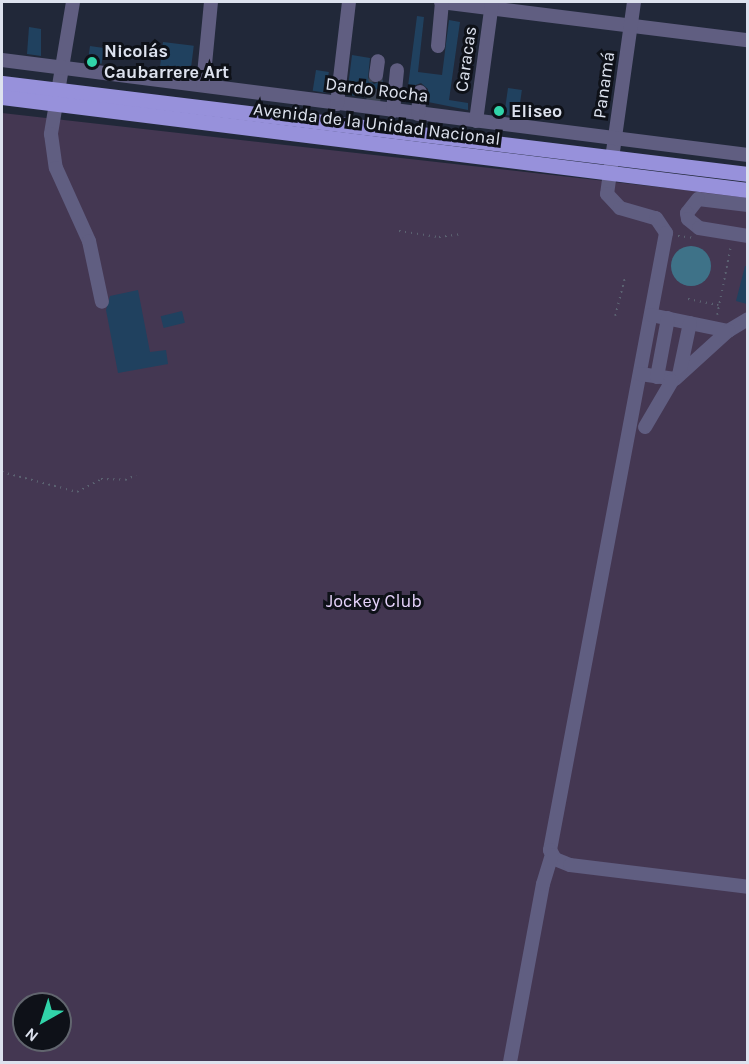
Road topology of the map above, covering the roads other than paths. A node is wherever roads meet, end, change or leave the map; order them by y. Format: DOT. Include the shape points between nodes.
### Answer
graph roads {
  1 [pos="73,2"];
  2 [pos="211,2"];
  3 [pos="349,2"];
  4 [pos="441,2"];
  5 [pos="634,2"];
  6 [pos="492,5"];
  7 [pos="630,25"];
  8 [pos="747,40"];
  9 [pos="438,46"];
  10 [pos="2,60"];
  11 [pos="65,68"];
  12 [pos="397,70"];
  13 [pos="2,83"];
  14 [pos="203,85"];
  15 [pos="420,92"];
  16 [pos="2,97"];
  17 [pos="60,97"];
  18 [pos="337,104"];
  19 [pos="393,111"];
  20 [pos="418,114"];
  21 [pos="476,121"];
  22 [pos="615,138"];
  23 [pos="747,156"];
  24 [pos="613,157"];
  25 [pos="610,173"];
  26 [pos="747,174"];
  27 [pos="747,190"];
  28 [pos="747,205"];
  29 [pos="747,236"];
  30 [pos="102,302"];
  31 [pos="651,315"];
  32 [pos="668,318"];
  33 [pos="747,319"];
  34 [pos="690,323"];
  35 [pos="728,332"];
  36 [pos="640,374"];
  37 [pos="657,378"];
  38 [pos="675,378"];
  39 [pos="645,427"];
  40 [pos="552,855"];
  41 [pos="747,887"];
  42 [pos="510,1062"];
  1 -- 11 [label="street"];
  2 -- 14 [label="street"];
  3 -- 18 [label="street"];
  4 -- 6 [label="street"];
  4 -- 9 [label="street"];
  5 -- 7 [label="street, Panamá"];
  6 -- 7 [label="street"];
  6 -- 21 [label="street, Caracas"];
  7 -- 8 [label="street"];
  7 -- 22 [label="street, Panamá"];
  10 -- 11 [label="street, Dardo Rocha"];
  11 -- 14 [label="street, Dardo Rocha"];
  11 -- 17 [label="street"];
  12 -- 19 [label="street"];
  13 -- 17 [label="main road, Avenida de la Unidad Nacional"];
  14 -- 18 [label="street, Dardo Rocha"];
  15 -- 20 [label="street"];
  16 -- 17 [label="main road, Avenida de la Unidad Nacional"];
  17 -- 24 [label="main road, Avenida de la Unidad Nacional"];
  17 -- 25 [label="main road, Avenida de la Unidad Nacional"];
  17 -- 30 [label="street" via="51,134 56,168 89,241"];
  18 -- 19 [label="street, Dardo Rocha"];
  19 -- 20 [label="street, Dardo Rocha"];
  20 -- 21 [label="street, Dardo Rocha"];
  21 -- 22 [label="street, Dardo Rocha"];
  22 -- 23 [label="street, Dardo Rocha"];
  22 -- 24 [label="street, Panamá"];
  24 -- 25 [label="street, Panamá"];
  24 -- 26 [label="main road, Avenida de la Unidad Nacional"];
  25 -- 27 [label="main road, Avenida de la Unidad Nacional"];
  25 -- 31 [label="street, Panamá" via="608,199 620,208 656,218 666,233"];
  28 -- 29 [label="street" via="698,199 687,213 699,228"];
  31 -- 32 [label="street"];
  31 -- 36 [label="street"];
  32 -- 34 [label="street"];
  32 -- 37 [label="street"];
  33 -- 35 [label="street"];
  34 -- 35 [label="street"];
  34 -- 38 [label="street"];
  35 -- 38 [label="street"];
  36 -- 37 [label="street"];
  36 -- 40 [label="street" via="559,792"];
  37 -- 38 [label="street"];
  38 -- 39 [label="street"];
  40 -- 41 [label="street" via="570,865"];
  40 -- 42 [label="street" via="543,884"];
}
